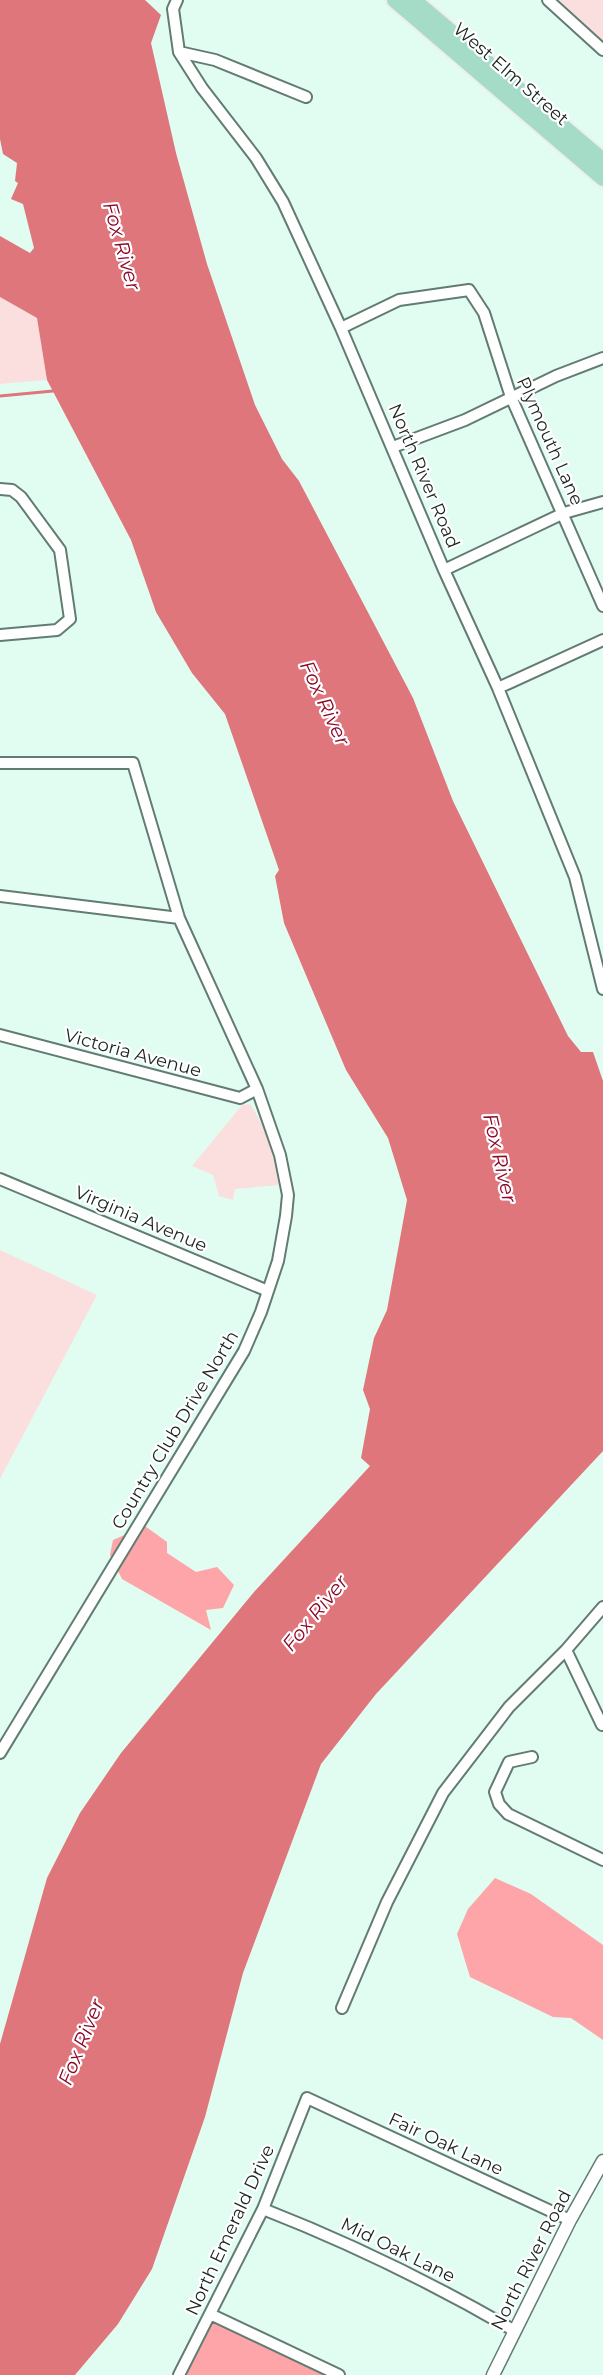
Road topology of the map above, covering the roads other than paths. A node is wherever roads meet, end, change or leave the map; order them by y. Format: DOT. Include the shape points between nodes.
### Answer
graph roads {
  1 [pos="177,0"];
  2 [pos="395,0"];
  3 [pos="414,0"];
  4 [pos="548,0"];
  5 [pos="603,50"];
  6 [pos="179,52"];
  7 [pos="306,97"];
  8 [pos="603,160"];
  9 [pos="603,178"];
  10 [pos="341,328"];
  11 [pos="603,358"];
  12 [pos="511,397"];
  13 [pos="393,447"];
  14 [pos="0,489"];
  15 [pos="603,502"];
  16 [pos="564,513"];
  17 [pos="444,570"];
  18 [pos="603,606"];
  19 [pos="0,635"];
  20 [pos="603,640"];
  21 [pos="498,688"];
  22 [pos="0,764"];
  23 [pos="0,896"];
  24 [pos="178,918"];
  25 [pos="603,989"];
  26 [pos="0,1035"];
  27 [pos="257,1089"];
  28 [pos="0,1179"];
  29 [pos="268,1291"];
  30 [pos="603,1607"];
  31 [pos="566,1650"];
  32 [pos="603,1725"];
  33 [pos="0,1753"];
  34 [pos="532,1757"];
  35 [pos="603,1860"];
  36 [pos="342,2008"];
  37 [pos="307,2098"];
  38 [pos="603,2161"];
  39 [pos="263,2209"];
  40 [pos="570,2220"];
  41 [pos="210,2314"];
  42 [pos="515,2331"];
  43 [pos="179,2375"];
  44 [pos="339,2375"];
  45 [pos="493,2375"];
  1 -- 6 [label="street, North River Road" via="173,9"];
  2 -- 9 [label="main road, West Elm Street"];
  3 -- 8 [label="main road, West Elm Street"];
  4 -- 5 [label="street"];
  6 -- 7 [label="street" via="215,60"];
  6 -- 10 [label="street, North River Road" via="283,202"];
  10 -- 12 [label="street, Plymouth Lane" via="399,300 469,290 484,313"];
  10 -- 13 [label="street, North River Road"];
  11 -- 12 [label="street"];
  12 -- 13 [label="street" via="465,420"];
  12 -- 16 [label="street, Plymouth Lane"];
  13 -- 17 [label="street, North River Road"];
  14 -- 19 [label="street" via="12,490 21,497 60,550 70,619 57,630"];
  15 -- 16 [label="street"];
  16 -- 17 [label="street"];
  16 -- 18 [label="street, Plymouth Lane"];
  17 -- 21 [label="street, North River Road"];
  20 -- 21 [label="street"];
  21 -- 25 [label="street, North River Road" via="575,877"];
  22 -- 24 [label="street, Country Club Drive North" via="133,763"];
  23 -- 24 [label="street"];
  24 -- 27 [label="street, Country Club Drive North"];
  26 -- 27 [label="street, Victoria Avenue" via="240,1098"];
  27 -- 29 [label="street, Country Club Drive North" via="280,1155 288,1195 283,1241"];
  28 -- 29 [label="street, Virginia Avenue"];
  29 -- 33 [label="street, Country Club Drive North" via="228,1380"];
  30 -- 31 [label="street"];
  31 -- 32 [label="street"];
  31 -- 36 [label="street" via="509,1707 443,1793 387,1902"];
  34 -- 35 [label="street" via="509,1762 495,1792 499,1804 508,1814"];
  37 -- 39 [label="street, North Emerald Drive"];
  37 -- 40 [label="street, Fair Oak Lane"];
  38 -- 40 [label="street, North River Road"];
  39 -- 41 [label="street, North Emerald Drive"];
  39 -- 42 [label="street, Mid Oak Lane" via="332,2236"];
  40 -- 42 [label="street, North River Road"];
  41 -- 43 [label="street, North Emerald Drive"];
  41 -- 44 [label="street"];
  42 -- 45 [label="street, North River Road"];
}
